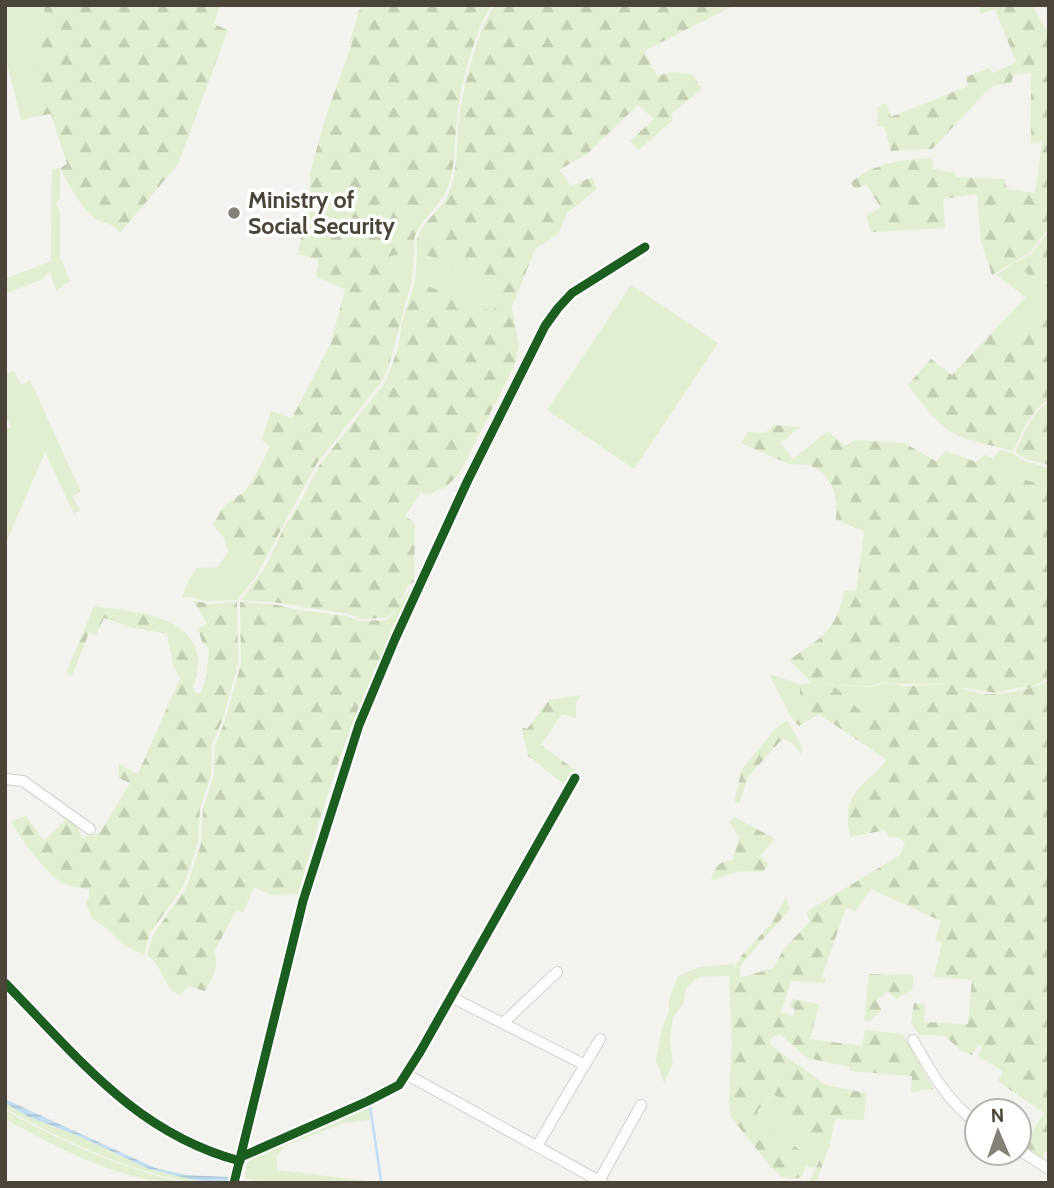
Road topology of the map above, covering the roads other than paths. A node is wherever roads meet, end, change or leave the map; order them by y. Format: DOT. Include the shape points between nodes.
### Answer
graph roads {
  1 [pos="645,247"];
  2 [pos="575,778"];
  3 [pos="5,779"];
  4 [pos="89,829"];
  5 [pos="557,972"];
  6 [pos="5,983"];
  7 [pos="451,997"];
  8 [pos="503,1023"];
  9 [pos="600,1039"];
  10 [pos="913,1040"];
  11 [pos="585,1065"];
  12 [pos="406,1074"];
  13 [pos="641,1105"];
  14 [pos="963,1112"];
  15 [pos="537,1146"];
  16 [pos="240,1159"];
  17 [pos="1033,1159"];
  18 [pos="1049,1169"];
  19 [pos="601,1182"];
  20 [pos="234,1183"];
  1 -- 16 [label="street" via="572,293 545,326 395,639 359,725 303,901"];
  2 -- 7 [label="street"];
  3 -- 4 [label="street" via="23,780"];
  5 -- 8 [label="street"];
  6 -- 16 [label="street" via="135,1111 187,1142"];
  7 -- 8 [label="street"];
  7 -- 12 [label="street"];
  8 -- 11 [label="street"];
  9 -- 11 [label="street"];
  10 -- 14 [label="street" via="947,1096"];
  11 -- 15 [label="street"];
  12 -- 15 [label="street"];
  12 -- 16 [label="street" via="399,1085 368,1101"];
  13 -- 19 [label="street"];
  15 -- 19 [label="street"];
  16 -- 20 [label="street"];
  17 -- 18 [label="street"];
}
